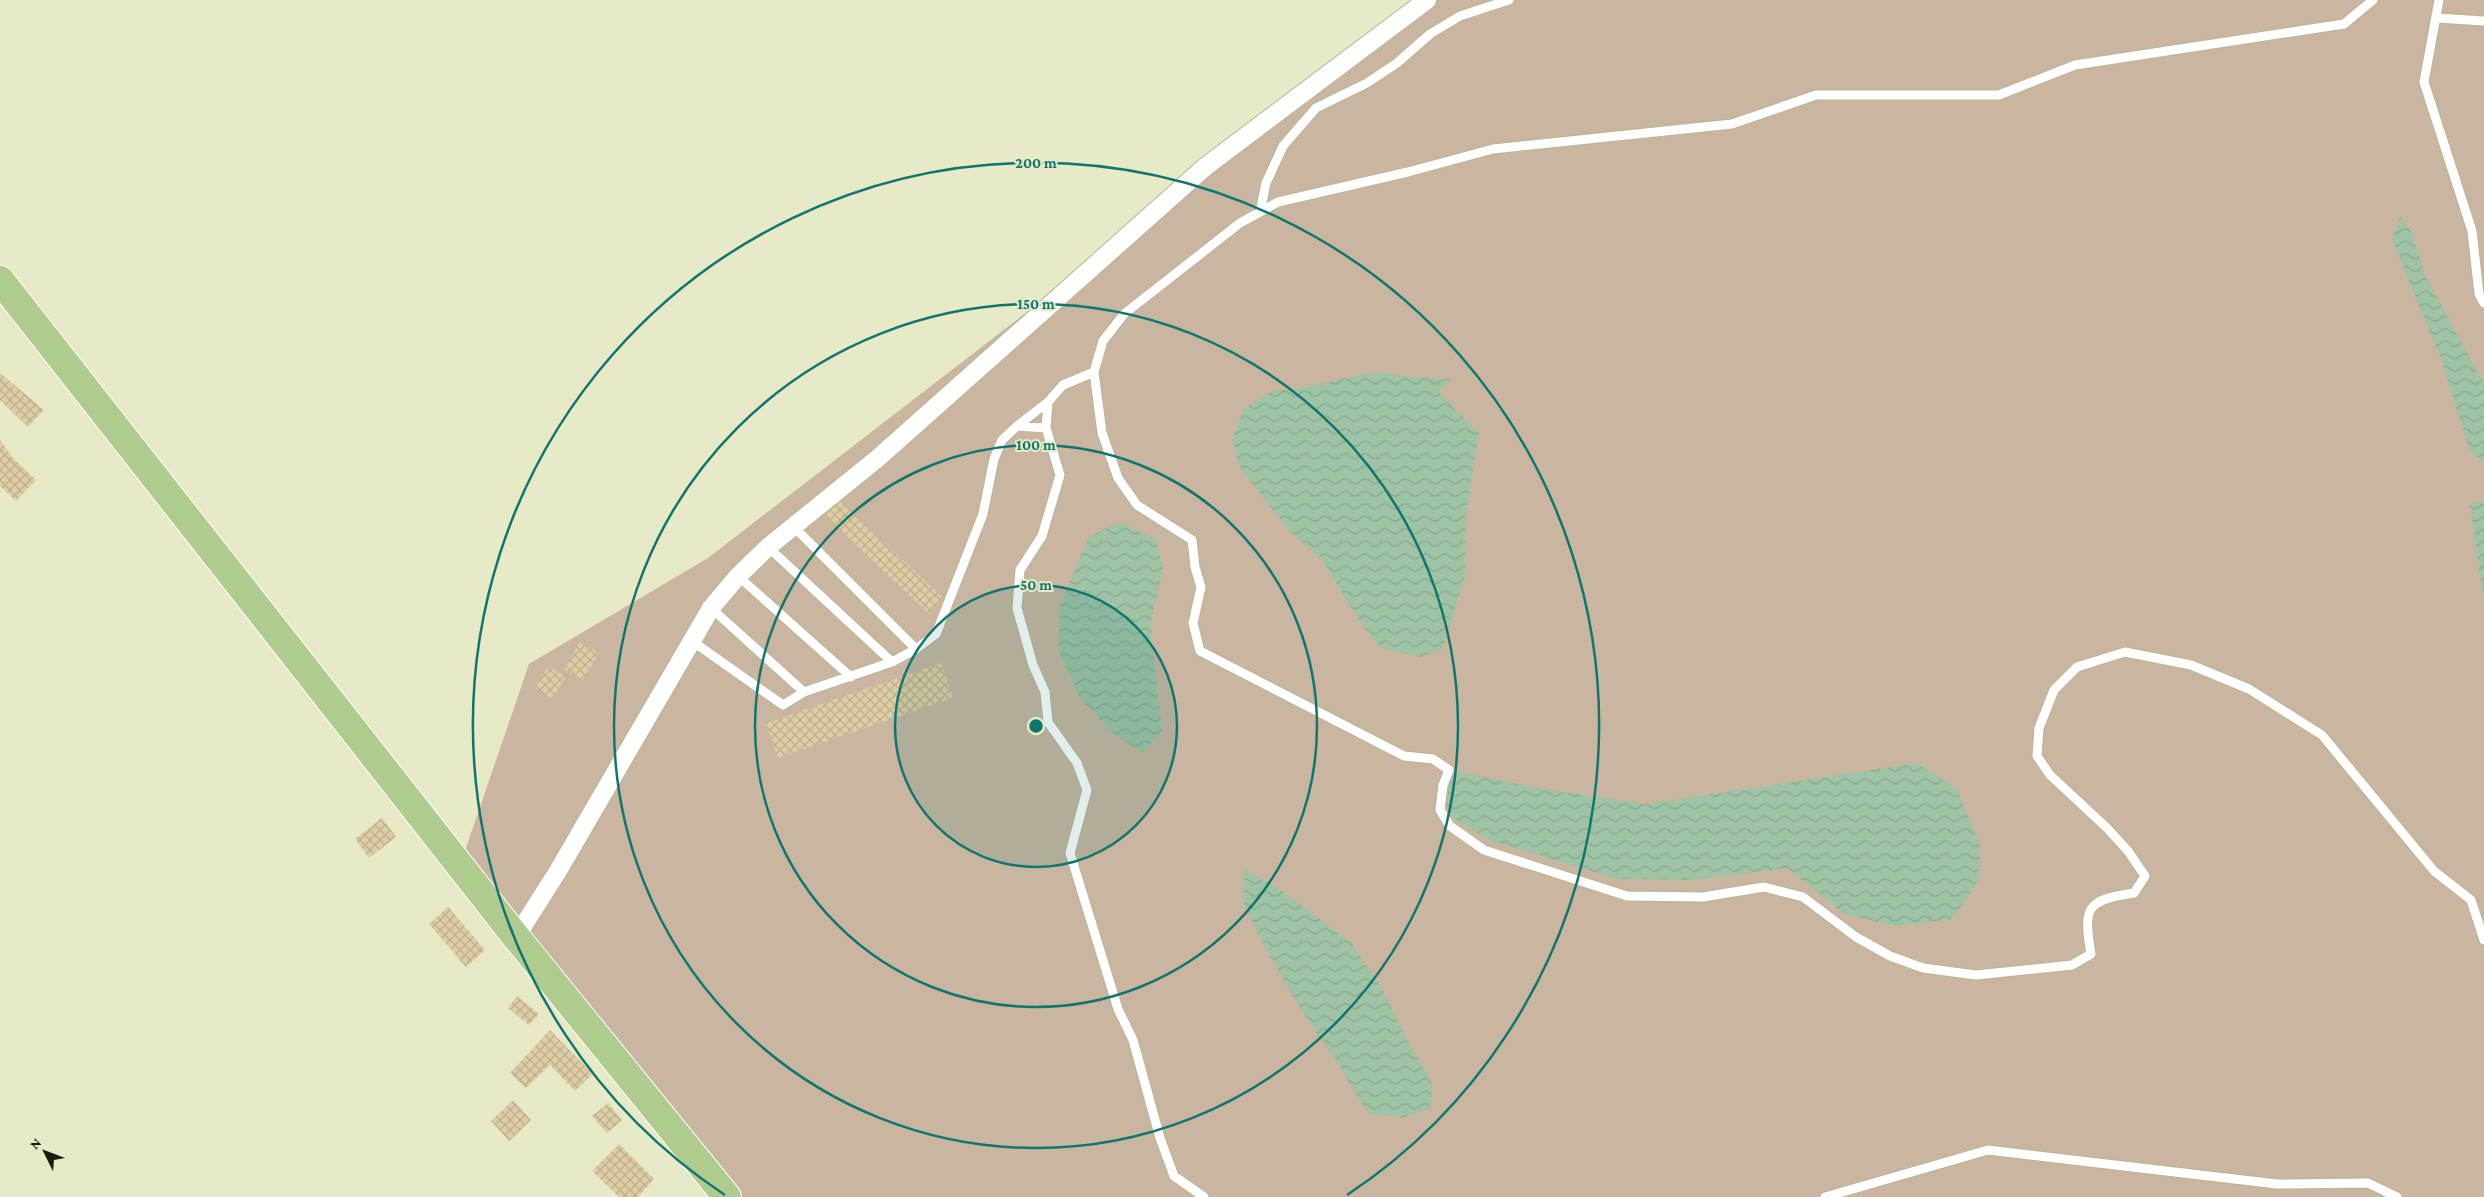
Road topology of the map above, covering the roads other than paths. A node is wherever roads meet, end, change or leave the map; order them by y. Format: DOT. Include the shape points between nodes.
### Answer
graph roads {
  1 [pos="1428,0"];
  2 [pos="1509,0"];
  3 [pos="2373,0"];
  4 [pos="2440,0"];
  5 [pos="2437,18"];
  6 [pos="2484,21"];
  7 [pos="1260,212"];
  8 [pos="0,280"];
  9 [pos="2484,303"];
  10 [pos="1094,372"];
  11 [pos="1048,402"];
  12 [pos="1018,426"];
  13 [pos="1046,428"];
  14 [pos="794,527"];
  15 [pos="768,547"];
  16 [pos="738,576"];
  17 [pos="711,608"];
  18 [pos="692,641"];
  19 [pos="916,649"];
  20 [pos="892,662"];
  21 [pos="851,677"];
  22 [pos="804,692"];
  23 [pos="516,937"];
  24 [pos="2484,940"];
  25 [pos="728,1197"];
  26 [pos="1204,1197"];
  27 [pos="1825,1197"];
  28 [pos="2397,1197"];
  1 -- 14 [label="street" via="1205,167 878,458"];
  2 -- 7 [label="lane" via="1460,16 1430,34 1397,63 1367,83 1316,108 1284,146 1266,183"];
  3 -- 7 [label="lane" via="2344,24 2075,65 1999,95 1816,95 1732,124 1493,149 1278,202"];
  4 -- 5 [label="lane"];
  5 -- 6 [label="lane"];
  5 -- 9 [label="lane" via="2424,82 2472,231 2479,294"];
  7 -- 10 [label="lane" via="1240,223 1124,314 1103,341"];
  8 -- 23 [label="main road"];
  10 -- 11 [label="lane" via="1063,385"];
  10 -- 24 [label="lane" via="1102,433 1118,478 1137,504 1192,540 1201,587 1193,623 1200,651 1404,756 1433,759 1449,770 1443,785 1440,810 1450,826 1484,850 1626,896 1703,897 1764,887 1803,897 1856,937 1890,956 1923,968 1976,974 2072,965 2091,954 2086,923 2093,906 2105,898 2134,893 2144,876 2107,828 2046,769 2037,756 2039,728 2054,690 2077,667 2125,652 2191,665 2249,689 2322,735 2434,871 2471,900"];
  11 -- 12 [label="lane"];
  11 -- 13 [label="lane"];
  12 -- 13 [label="lane"];
  12 -- 19 [label="lane" via="1002,440 994,459 983,514 936,634"];
  13 -- 26 [label="lane" via="1060,475 1042,536 1020,570 1017,608 1033,665 1045,692 1048,722 1077,762 1087,790 1070,853 1118,1008 1133,1040 1174,1176"];
  14 -- 15 [label="street"];
  14 -- 19 [label="lane"];
  15 -- 16 [label="street"];
  15 -- 20 [label="lane"];
  16 -- 17 [label="street"];
  16 -- 21 [label="lane"];
  17 -- 18 [label="street"];
  17 -- 22 [label="lane"];
  18 -- 22 [label="lane" via="783,705"];
  18 -- 23 [label="street"];
  19 -- 20 [label="lane"];
  20 -- 21 [label="lane"];
  21 -- 22 [label="lane"];
  23 -- 25 [label="main road"];
  27 -- 28 [label="lane" via="1988,1150 2277,1184 2368,1183"];
}
